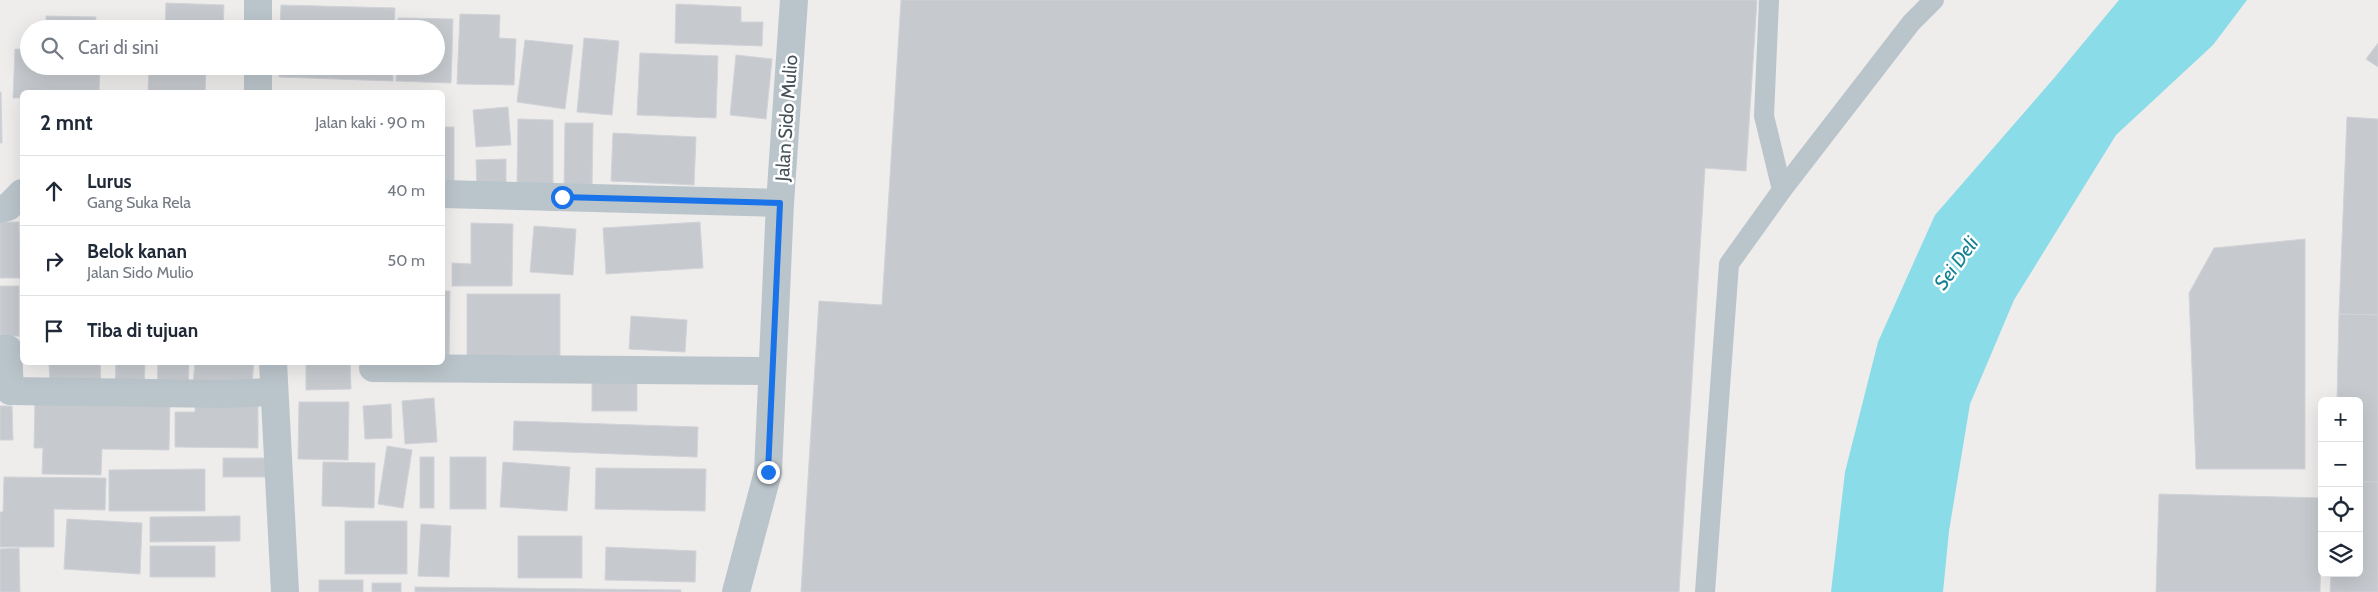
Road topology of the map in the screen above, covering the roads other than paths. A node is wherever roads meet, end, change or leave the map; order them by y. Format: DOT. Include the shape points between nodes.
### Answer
graph roads {
  1 [pos="258,0"];
  2 [pos="794,0"];
  3 [pos="1769,0"];
  4 [pos="1934,0"];
  5 [pos="258,20"];
  6 [pos="258,75"];
  7 [pos="258,90"];
  8 [pos="1782,190"];
  9 [pos="445,194"];
  10 [pos="20,195"];
  11 [pos="780,203"];
  12 [pos="0,209"];
  13 [pos="0,349"];
  14 [pos="273,365"];
  15 [pos="373,368"];
  16 [pos="772,371"];
  17 [pos="274,392"];
  18 [pos="285,592"];
  19 [pos="736,592"];
  20 [pos="1705,592"];
  1 -- 5 [label="street"];
  2 -- 11 [label="street, Jalan Sido Mulio"];
  3 -- 8 [label="lane" via="1764,116"];
  4 -- 8 [label="lane" via="1911,23"];
  6 -- 7 [label="street"];
  8 -- 20 [label="lane" via="1729,264"];
  9 -- 11 [label="street"];
  10 -- 12 [label="street" via="8,207"];
  11 -- 16 [label="street, Jalan Sido Mulio"];
  13 -- 17 [label="street" via="8,349 10,391"];
  14 -- 17 [label="street"];
  15 -- 16 [label="street"];
  16 -- 19 [label="street, Jalan Sido Mulio" via="768,472"];
  17 -- 18 [label="street"];
}
